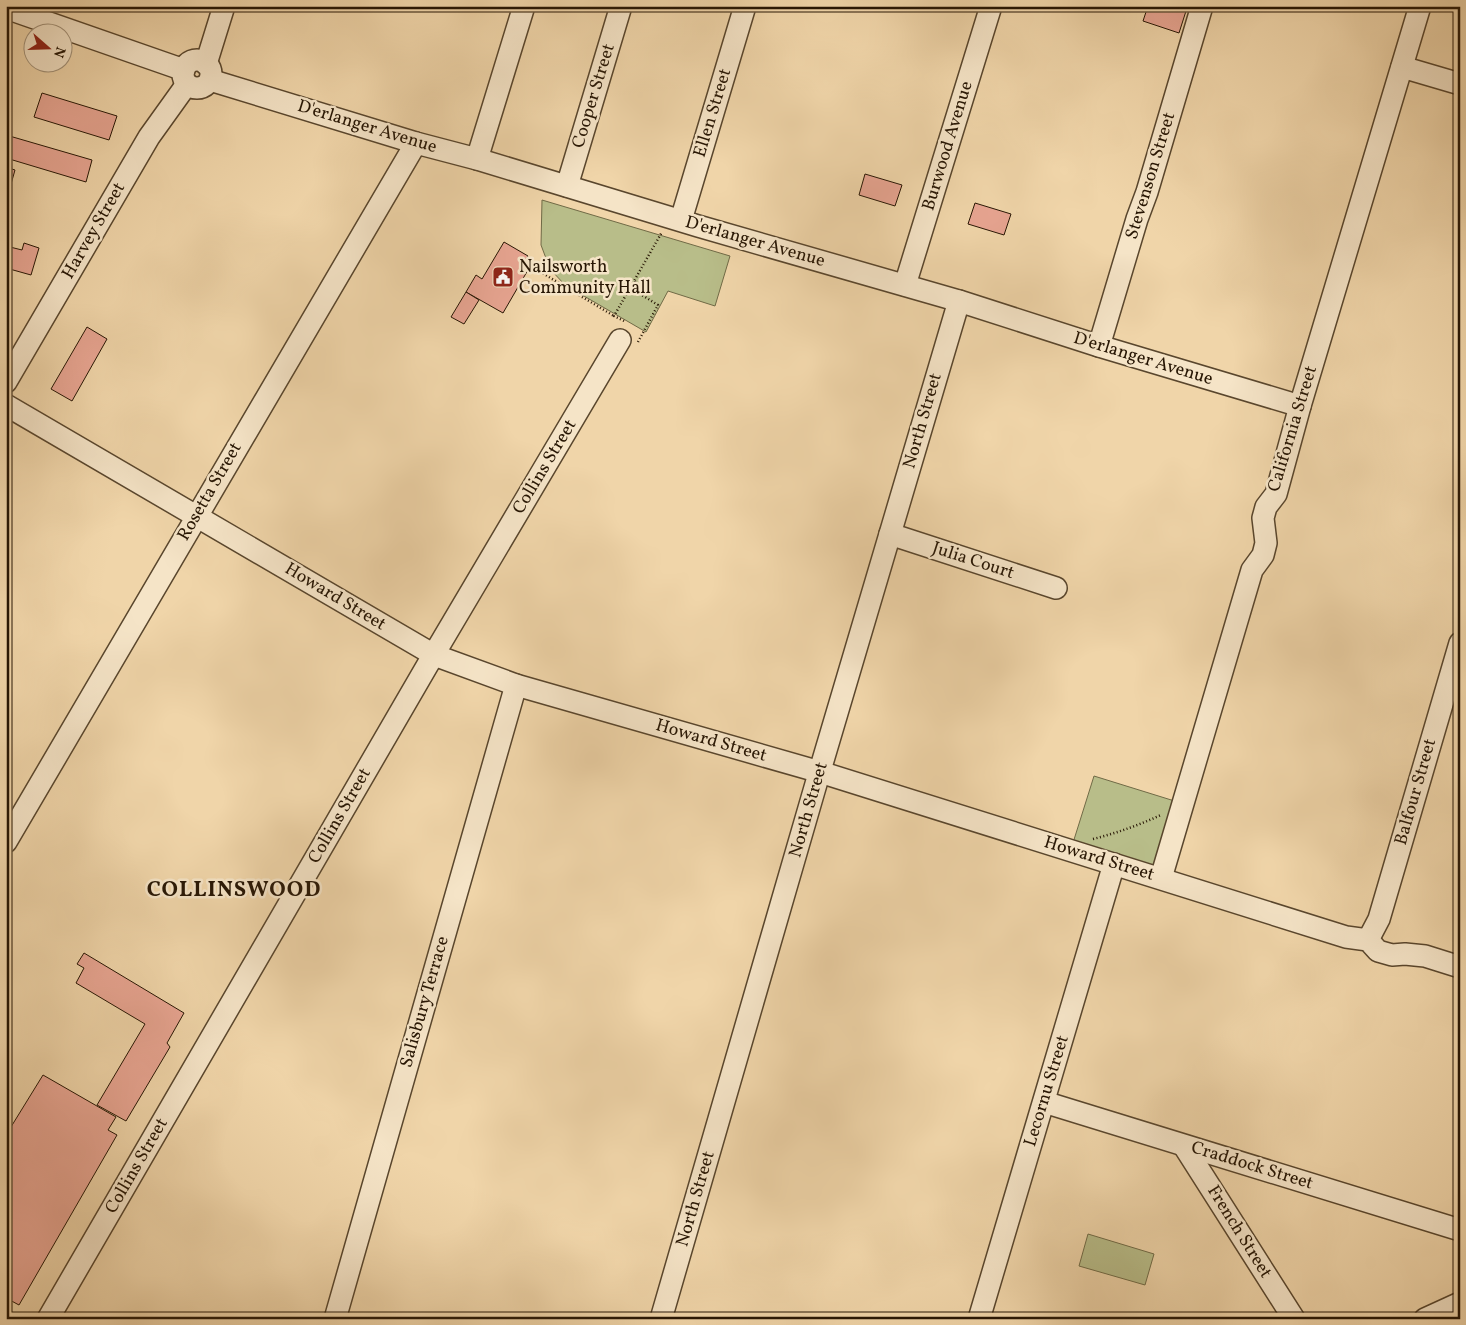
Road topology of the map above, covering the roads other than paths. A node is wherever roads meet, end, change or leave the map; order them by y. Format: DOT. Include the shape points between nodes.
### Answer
graph roads {
  1 [pos="224,6"];
  2 [pos="524,6"];
  3 [pos="621,6"];
  4 [pos="745,6"];
  5 [pos="990,6"];
  6 [pos="1202,6"];
  7 [pos="1420,6"];
  8 [pos="6,8"];
  9 [pos="1402,67"];
  10 [pos="208,72"];
  11 [pos="186,77"];
  12 [pos="1460,84"];
  13 [pos="416,142"];
  14 [pos="476,159"];
  15 [pos="567,186"];
  16 [pos="681,220"];
  17 [pos="905,285"];
  18 [pos="959,301"];
  19 [pos="620,340"];
  20 [pos="1099,346"];
  21 [pos="6,382"];
  22 [pos="6,405"];
  23 [pos="1300,406"];
  24 [pos="197,515"];
  25 [pos="890,534"];
  26 [pos="1056,588"];
  27 [pos="1460,644"];
  28 [pos="434,655"];
  29 [pos="516,685"];
  30 [pos="820,772"];
  31 [pos="6,842"];
  32 [pos="1114,864"];
  33 [pos="1160,878"];
  34 [pos="1368,940"];
  35 [pos="1460,967"];
  36 [pos="1044,1102"];
  37 [pos="1184,1146"];
  38 [pos="1460,1230"];
  39 [pos="1460,1303"];
  40 [pos="48,1319"];
  41 [pos="335,1319"];
  42 [pos="661,1319"];
  43 [pos="979,1319"];
  44 [pos="1294,1319"];
  45 [pos="1425,1319"];
  1 -- 10 [label="street"];
  2 -- 14 [label="street"];
  3 -- 15 [label="street, Cooper Street"];
  4 -- 16 [label="street, Ellen Street"];
  5 -- 17 [label="street, Burwood Avenue"];
  6 -- 20 [label="street, Stevenson Street"];
  7 -- 9 [label="street, California Street"];
  8 -- 11 [label="street"];
  9 -- 12 [label="street"];
  9 -- 23 [label="street, California Street"];
  10 -- 11 [label="street" via="201,61 196,61 187,65"];
  10 -- 13 [label="street, D'erlanger Avenue"];
  11 -- 21 [label="street, Harvey Street"];
  13 -- 14 [label="street, D'erlanger Avenue"];
  13 -- 24 [label="street, Rosetta Street"];
  14 -- 15 [label="street, D'erlanger Avenue"];
  15 -- 16 [label="street, D'erlanger Avenue"];
  16 -- 17 [label="street, D'erlanger Avenue"];
  17 -- 18 [label="street, D'erlanger Avenue"];
  18 -- 20 [label="street, D'erlanger Avenue"];
  18 -- 25 [label="street, North Street"];
  19 -- 28 [label="street, Collins Street"];
  20 -- 23 [label="street, D'erlanger Avenue"];
  22 -- 24 [label="street, Howard Street"];
  23 -- 33 [label="street, California Street" via="1276,494 1266,507 1263,518 1266,543 1263,555 1252,570"];
  24 -- 28 [label="street, Howard Street"];
  24 -- 31 [label="street, Rosetta Street"];
  25 -- 26 [label="street, Julia Court"];
  25 -- 30 [label="street, North Street"];
  27 -- 34 [label="street, Balfour Street" via="1379,919"];
  28 -- 29 [label="street, Howard Street"];
  28 -- 40 [label="street, Collins Street"];
  29 -- 30 [label="street, Howard Street"];
  29 -- 41 [label="street, Salisbury Terrace"];
  30 -- 32 [label="street, Howard Street"];
  30 -- 42 [label="street, North Street"];
  32 -- 33 [label="street, Howard Street"];
  32 -- 36 [label="street, Lecornu Street"];
  33 -- 34 [label="street, Howard Street" via="1346,937"];
  34 -- 35 [label="street, Howard Street" via="1378,951 1392,956 1425,956"];
  36 -- 37 [label="street, Craddock Street"];
  36 -- 43 [label="street, Lecornu Street"];
  37 -- 38 [label="street, Craddock Street"];
  37 -- 44 [label="street, French Street"];
  39 -- 45 [label="street"];
}
